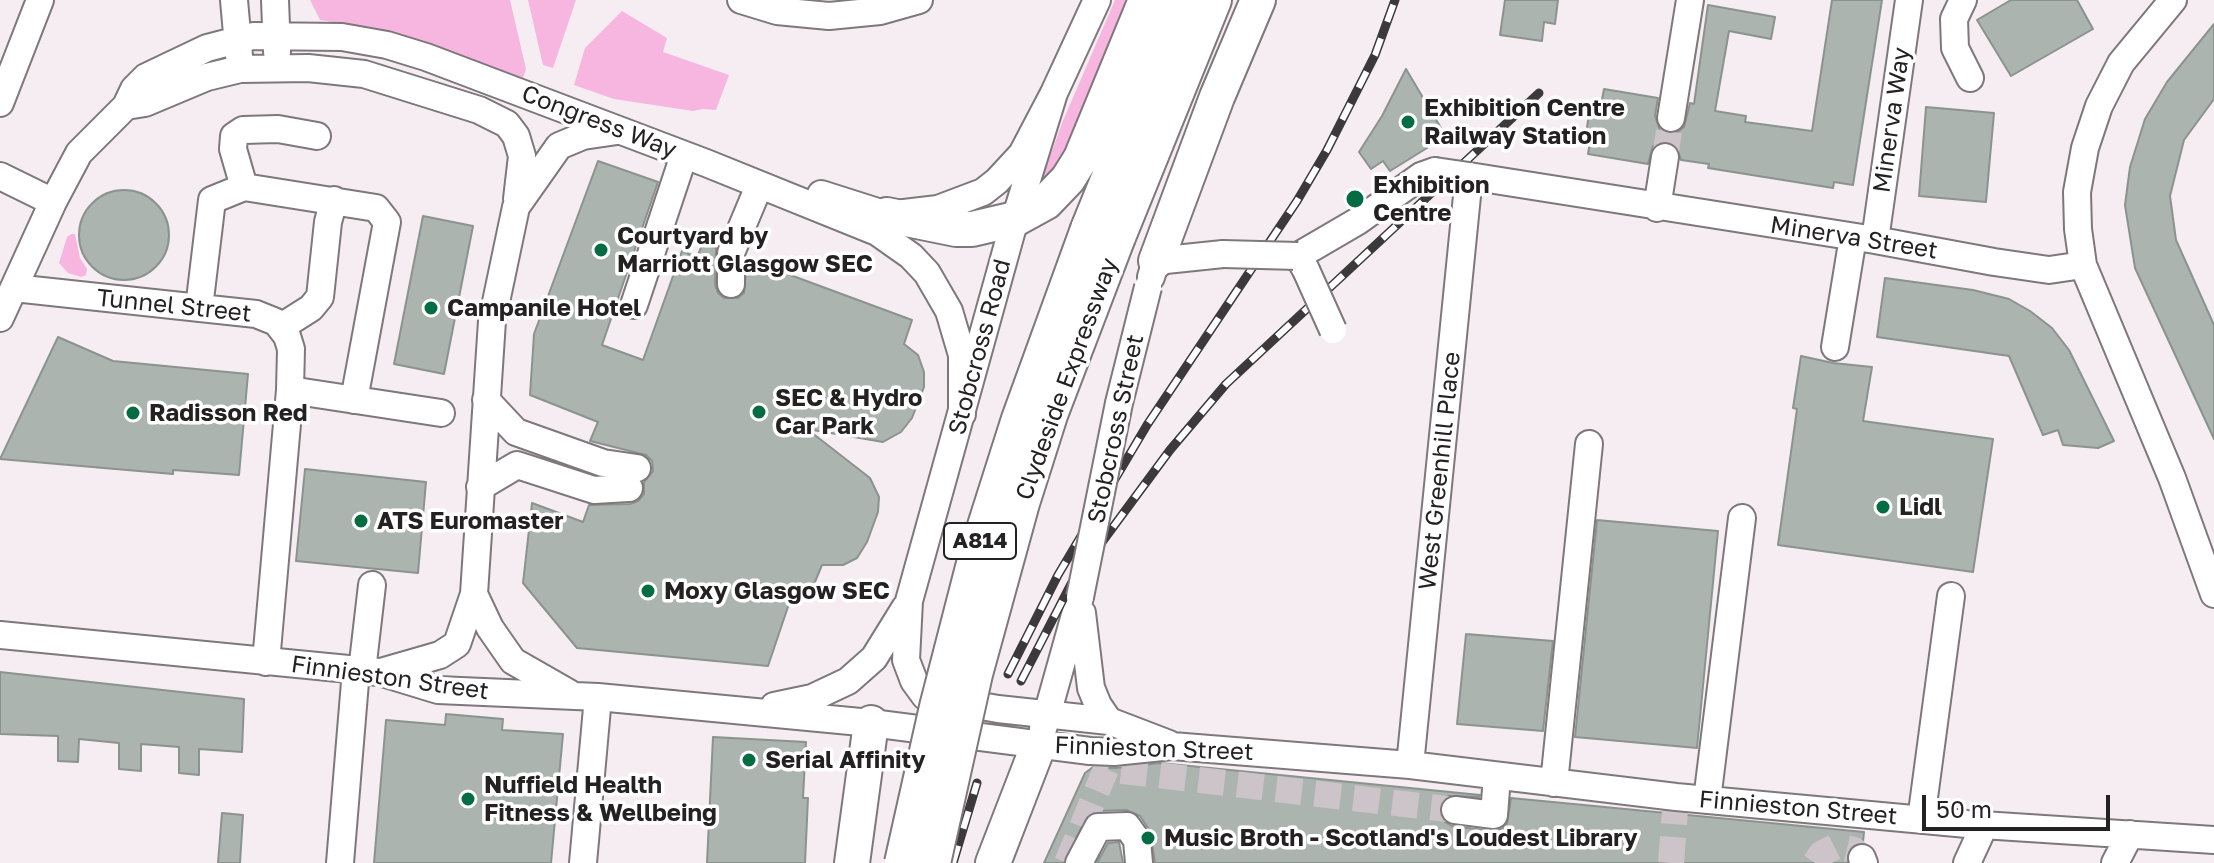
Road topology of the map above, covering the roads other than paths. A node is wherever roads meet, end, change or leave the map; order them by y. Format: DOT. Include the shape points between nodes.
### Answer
graph roads {
  1 [pos="40,0"];
  2 [pos="234,0"];
  3 [pos="275,0"];
  4 [pos="741,0"];
  5 [pos="919,0"];
  6 [pos="1097,0"];
  7 [pos="1146,0"];
  8 [pos="1181,0"];
  9 [pos="1214,0"];
  10 [pos="1258,0"];
  11 [pos="1690,0"];
  12 [pos="1909,0"];
  13 [pos="1963,0"];
  14 [pos="2173,0"];
  15 [pos="277,34"];
  16 [pos="237,39"];
  17 [pos="278,67"];
  18 [pos="240,69"];
  19 [pos="1970,78"];
  20 [pos="1054,93"];
  21 [pos="0,103"];
  22 [pos="126,106"];
  23 [pos="1671,118"];
  24 [pos="617,131"];
  25 [pos="317,136"];
  26 [pos="1665,157"];
  27 [pos="695,159"];
  28 [pos="0,176"];
  29 [pos="759,186"];
  30 [pos="244,187"];
  31 [pos="1467,187"];
  32 [pos="334,200"];
  33 [pos="53,202"];
  34 [pos="516,207"];
  35 [pos="1657,208"];
  36 [pos="887,215"];
  37 [pos="1015,219"];
  38 [pos="1103,233"];
  39 [pos="1864,239"];
  40 [pos="1302,263"];
  41 [pos="2083,265"];
  42 [pos="1152,274"];
  43 [pos="731,284"];
  44 [pos="14,288"];
  45 [pos="634,305"];
  46 [pos="199,308"];
  47 [pos="0,318"];
  48 [pos="281,327"];
  49 [pos="1334,332"];
  50 [pos="1835,347"];
  51 [pos="290,390"];
  52 [pos="354,400"];
  53 [pos="486,400"];
  54 [pos="441,413"];
  55 [pos="962,414"];
  56 [pos="1589,444"];
  57 [pos="480,487"];
  58 [pos="1742,518"];
  59 [pos="372,585"];
  60 [pos="474,594"];
  61 [pos="2214,594"];
  62 [pos="1951,596"];
  63 [pos="1080,597"];
  64 [pos="909,601"];
  65 [pos="0,635"];
  66 [pos="266,662"];
  67 [pos="366,671"];
  68 [pos="585,696"];
  69 [pos="747,711"];
  70 [pos="1109,721"];
  71 [pos="871,723"];
  72 [pos="1043,728"];
  73 [pos="1172,746"];
  74 [pos="1410,765"];
  75 [pos="1497,776"];
  76 [pos="1554,783"];
  77 [pos="1707,800"];
  78 [pos="1455,810"];
  79 [pos="1921,820"];
  80 [pos="1984,826"];
  81 [pos="2130,834"];
  82 [pos="2214,840"];
  83 [pos="340,863"];
  84 [pos="583,863"];
  85 [pos="852,863"];
  86 [pos="902,863"];
  87 [pos="933,863"];
  88 [pos="993,863"];
  89 [pos="1079,863"];
  90 [pos="1139,863"];
  91 [pos="1967,863"];
  92 [pos="2115,863"];
  1 -- 21 [label="street"];
  2 -- 16 [label="street"];
  3 -- 15 [label="street"];
  4 -- 5 [label="street" via="777,11 829,16 880,11"];
  6 -- 20 [label="street, Stobcross Road"];
  7 -- 37 [label="main road" via="1081,158 1046,202"];
  8 -- 38 [label="main road, Clydeside Expressway / A814"];
  9 -- 38 [label="main road, Clydeside Expressway / A814"];
  10 -- 42 [label="main road"];
  11 -- 23 [label="street"];
  12 -- 39 [label="street, Minerva Way"];
  13 -- 19 [label="street" via="1954,19 1955,48"];
  14 -- 41 [label="street" via="2121,63 2099,106 2077,192"];
  15 -- 16 [label="street, Congress Way"];
  15 -- 17 [label="street"];
  15 -- 24 [label="street, Congress Way" via="387,45"];
  16 -- 18 [label="street"];
  16 -- 22 [label="street, Congress Way" via="184,56 146,77"];
  17 -- 18 [label="street, Congress Way"];
  17 -- 34 [label="street, Congress Way" via="364,74 498,119 521,150"];
  18 -- 22 [label="street, Congress Way"];
  20 -- 36 [label="street, Stobcross Road" via="1022,154 983,192 938,209"];
  20 -- 37 [label="street, Stobcross Road"];
  22 -- 33 [label="street, Congress Way" via="79,153"];
  24 -- 27 [label="street, Congress Way"];
  24 -- 34 [label="street" via="559,146"];
  25 -- 30 [label="street" via="278,129 243,130 234,136"];
  26 -- 35 [label="street"];
  27 -- 29 [label="street, Congress Way"];
  27 -- 36 [label="street, Stobcross Road"];
  27 -- 45 [label="street"];
  28 -- 33 [label="street"];
  29 -- 43 [label="street" via="731,253"];
  29 -- 55 [label="street, Congress Way" via="877,232 927,273 957,332"];
  30 -- 32 [label="street"];
  30 -- 46 [label="street" via="212,200"];
  31 -- 35 [label="street, Minerva Street" via="1507,183"];
  31 -- 40 [label="street, Minerva Street, bridge" via="1435,171 1421,176"];
  31 -- 74 [label="street, West Greenhill Place"];
  32 -- 48 [label="street" via="320,297"];
  32 -- 52 [label="street" via="376,208 387,222"];
  33 -- 44 [label="street, Congress Way"];
  34 -- 53 [label="street" via="492,321"];
  35 -- 39 [label="street, Minerva Street"];
  36 -- 37 [label="main road" via="956,229"];
  37 -- 55 [label="street, Stobcross Road"];
  38 -- 86 [label="main road, Clydeside Expressway / A814, bridge" via="1019,419 978,548"];
  38 -- 87 [label="main road, Clydeside Expressway / A814, bridge" via="975,674"];
  39 -- 41 [label="street, Minerva Street" via="2049,270"];
  39 -- 50 [label="street, Minerva Way"];
  40 -- 42 [label="street, bridge" via="1223,254"];
  40 -- 49 [label="street, bridge"];
  41 -- 61 [label="street"];
  42 -- 63 [label="street, Stobcross Street, bridge" via="1119,403"];
  44 -- 46 [label="street, Tunnel Street"];
  44 -- 47 [label="street, Congress Way"];
  46 -- 48 [label="street, Tunnel Street" via="256,314"];
  48 -- 51 [label="street, Tunnel Street" via="291,349"];
  51 -- 52 [label="street"];
  51 -- 66 [label="street, Tunnel Street"];
  52 -- 54 [label="street"];
  53 -- 57 [label="street"];
  53 -- 57 [label="street" via="516,432 633,478 594,490 517,465"];
  55 -- 64 [label="street, Stobcross Road"];
  56 -- 76 [label="street"];
  57 -- 60 [label="street"];
  58 -- 77 [label="street"];
  59 -- 67 [label="street"];
  60 -- 67 [label="street" via="457,644 440,655"];
  60 -- 68 [label="street" via="513,661"];
  62 -- 79 [label="street"];
  63 -- 70 [label="street, Stobcross Street" via="1091,688"];
  63 -- 72 [label="street, Stobcross Street"];
  64 -- 69 [label="street" via="874,658 848,681 812,698"];
  64 -- 72 [label="street" via="906,660 925,696 998,709"];
  65 -- 66 [label="street, Finnieston Street"];
  66 -- 67 [label="street, Finnieston Street"];
  67 -- 68 [label="street, Finnieston Street" via="438,690"];
  67 -- 83 [label="street"];
  68 -- 69 [label="street, Finnieston Street"];
  68 -- 84 [label="street"];
  69 -- 71 [label="street, Finnieston Street"];
  70 -- 72 [label="street"];
  70 -- 73 [label="street"];
  71 -- 72 [label="street, Finnieston Street"];
  71 -- 85 [label="main road"];
  72 -- 73 [label="street, Finnieston Street" via="1114,752"];
  72 -- 88 [label="main road"];
  73 -- 74 [label="street, Finnieston Street"];
  74 -- 75 [label="street, Finnieston Street"];
  75 -- 76 [label="street, Finnieston Street"];
  75 -- 78 [label="street" via="1494,815"];
  76 -- 77 [label="street, Finnieston Street"];
  77 -- 79 [label="street, Finnieston Street"];
  79 -- 80 [label="street, Finnieston Street"];
  80 -- 81 [label="street, Finnieston Street"];
  80 -- 91 [label="street"];
  81 -- 82 [label="street, Finnieston Street"];
  81 -- 92 [label="street"];
  89 -- 90 [label="street" via="1098,827 1127,826 1137,840"];
}
